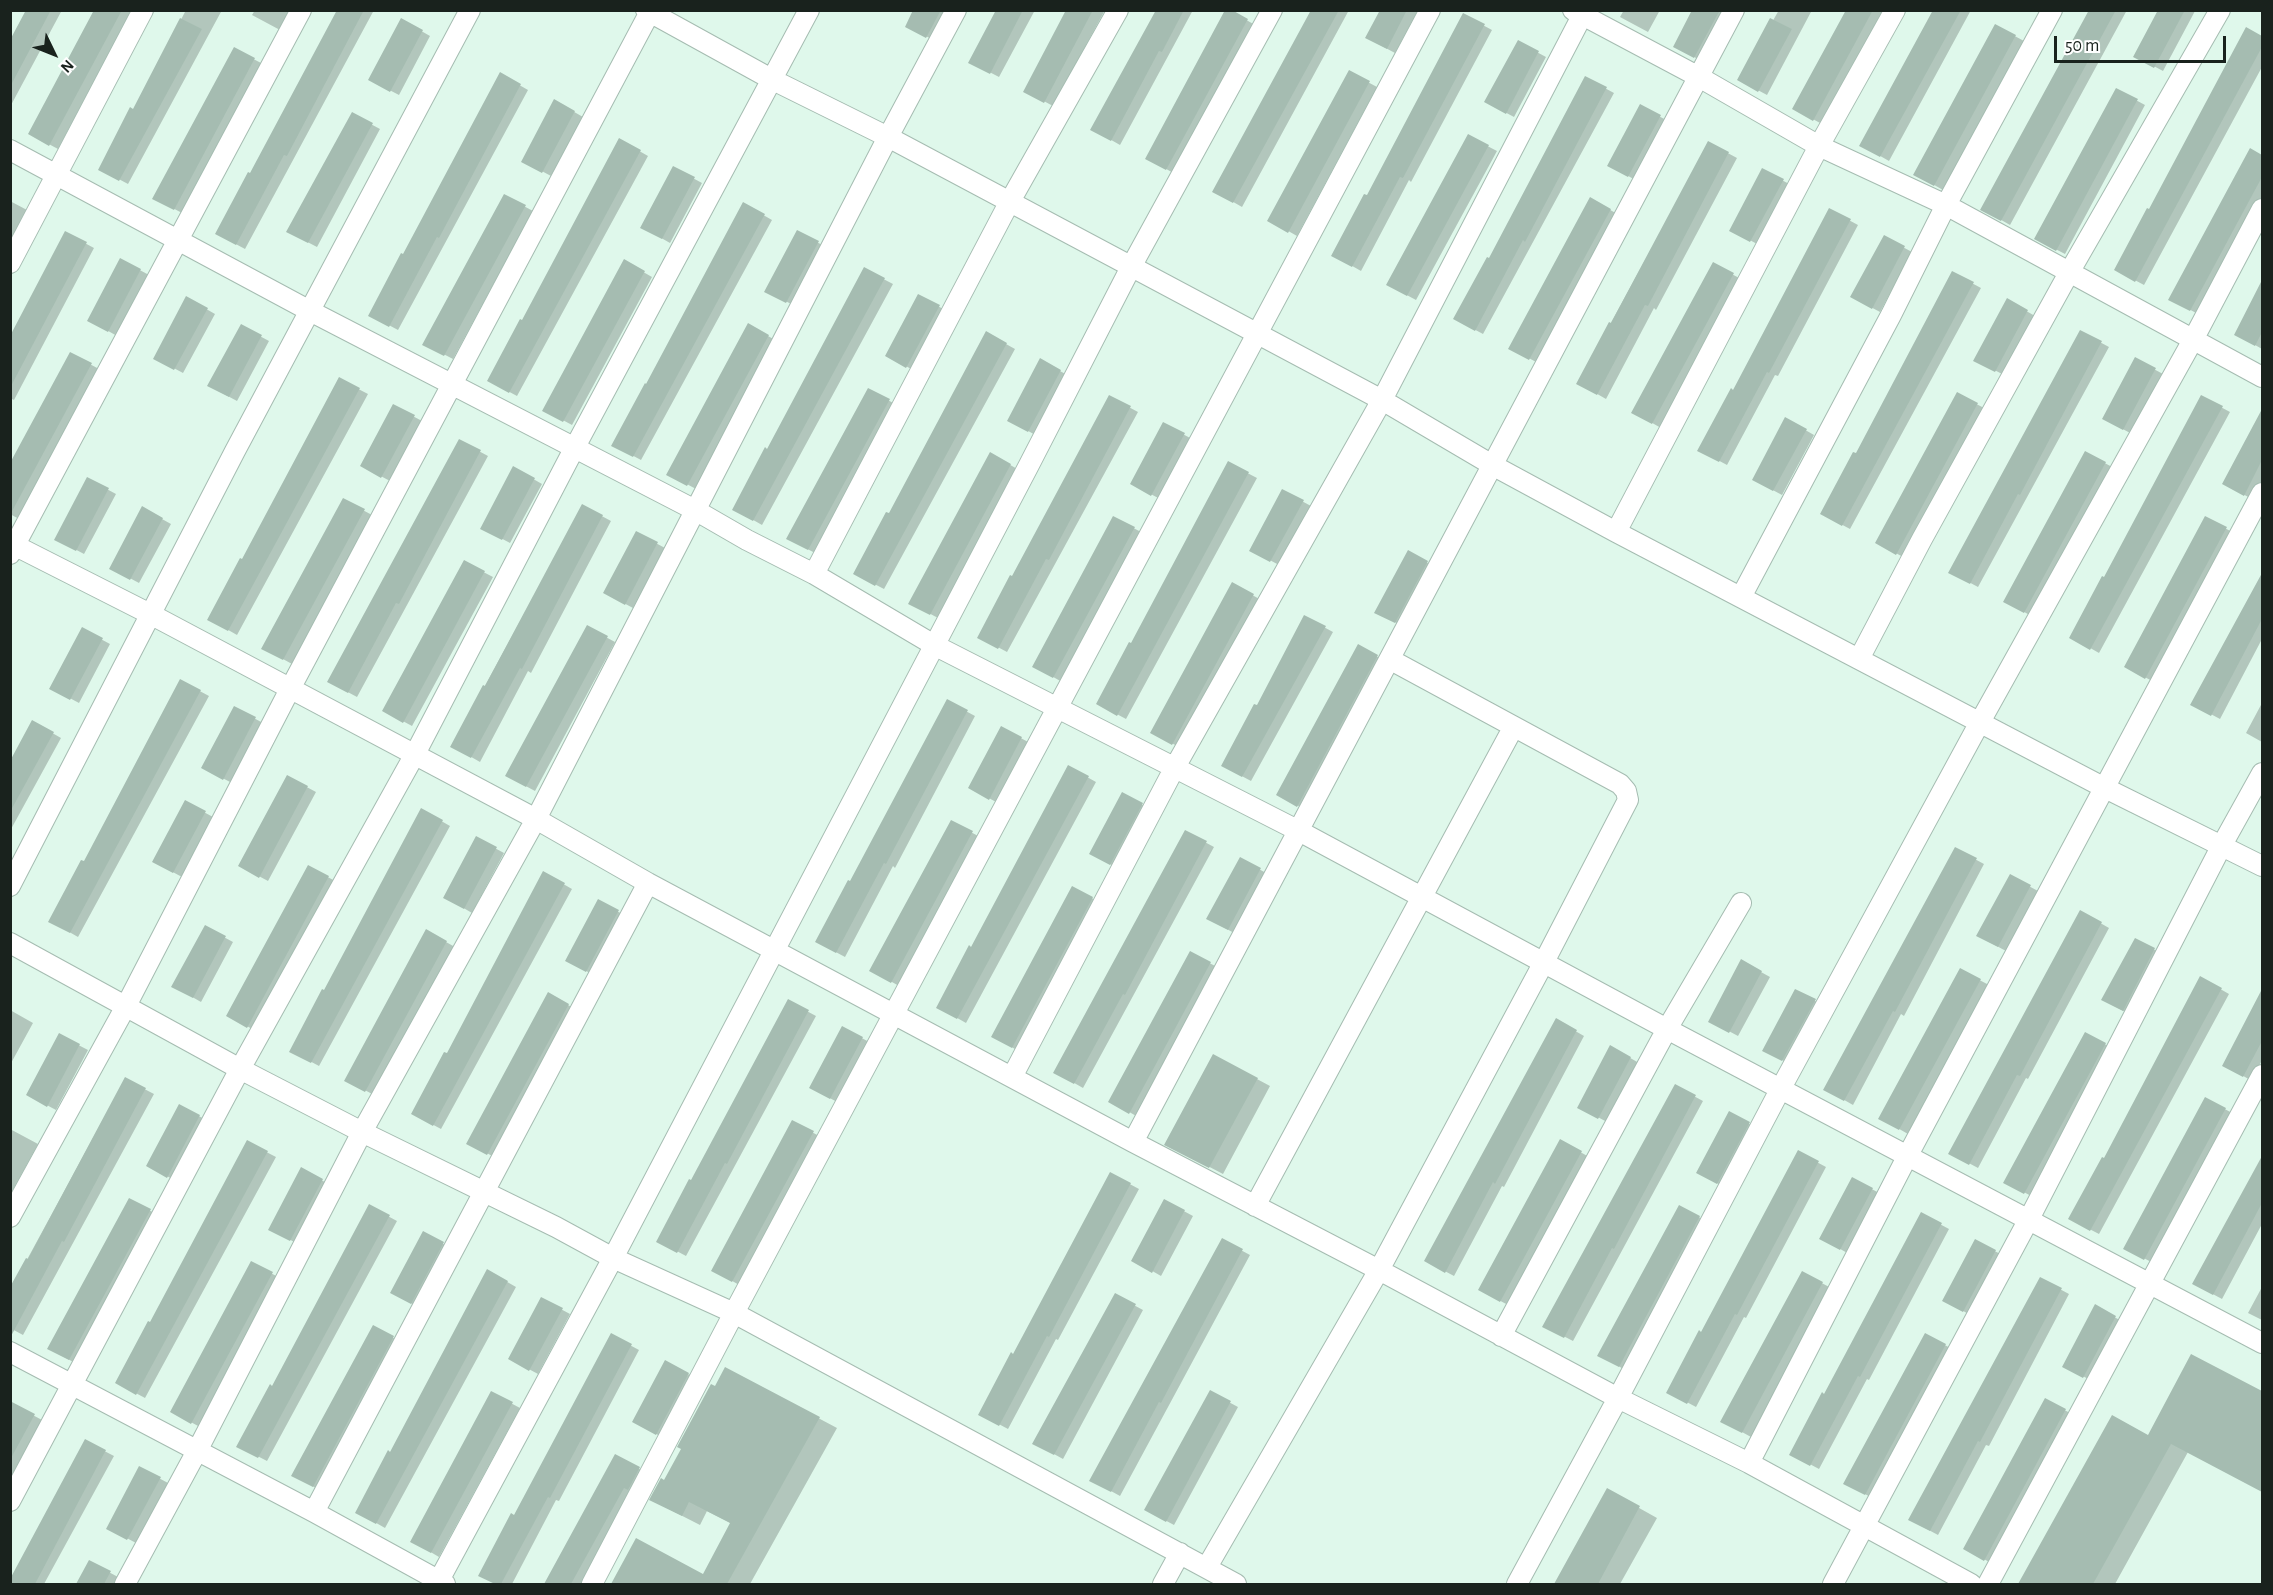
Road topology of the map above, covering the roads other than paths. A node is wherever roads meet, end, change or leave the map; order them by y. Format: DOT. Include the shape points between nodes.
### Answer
graph roads {
  1 [pos="143,10"];
  2 [pos="302,10"];
  3 [pos="470,10"];
  4 [pos="809,10"];
  5 [pos="956,10"];
  6 [pos="1118,10"];
  7 [pos="1272,10"];
  8 [pos="1430,10"];
  9 [pos="1734,10"];
  10 [pos="1895,10"];
  11 [pos="2052,10"];
  12 [pos="2220,10"];
  13 [pos="649,11"];
  14 [pos="1580,12"];
  15 [pos="1699,77"];
  16 [pos="773,80"];
  17 [pos="888,137"];
  18 [pos="1819,146"];
  19 [pos="10,150"];
  20 [pos="56,174"];
  21 [pos="1009,203"];
  22 [pos="1946,205"];
  23 [pos="2262,209"];
  24 [pos="180,240"];
  25 [pos="10,263"];
  26 [pos="1131,267"];
  27 [pos="2070,271"];
  28 [pos="310,311"];
  29 [pos="1257,333"];
  30 [pos="2194,338"];
  31 [pos="2262,377"];
  32 [pos="453,384"];
  33 [pos="1382,400"];
  34 [pos="575,447"];
  35 [pos="1494,466"];
  36 [pos="2262,493"];
  37 [pos="695,510"];
  38 [pos="1616,532"];
  39 [pos="12,547"];
  40 [pos="814,574"];
  41 [pos="1741,597"];
  42 [pos="152,615"];
  43 [pos="934,645"];
  44 [pos="1859,658"];
  45 [pos="1391,660"];
  46 [pos="290,689"];
  47 [pos="1057,707"];
  48 [pos="1980,722"];
  49 [pos="1513,728"];
  50 [pos="415,754"];
  51 [pos="1175,767"];
  52 [pos="2262,773"];
  53 [pos="2103,788"];
  54 [pos="536,819"];
  55 [pos="1299,831"];
  56 [pos="2222,845"];
  57 [pos="2262,866"];
  58 [pos="648,883"];
  59 [pos="10,886"];
  60 [pos="1424,896"];
  61 [pos="1741,903"];
  62 [pos="10,943"];
  63 [pos="774,951"];
  64 [pos="1544,962"];
  65 [pos="126,1006"];
  66 [pos="895,1015"];
  67 [pos="1667,1029"];
  68 [pos="240,1069"];
  69 [pos="2262,1075"];
  70 [pos="1012,1077"];
  71 [pos="1781,1088"];
  72 [pos="362,1132"];
  73 [pos="1133,1142"];
  74 [pos="1908,1155"];
  75 [pos="485,1193"];
  76 [pos="1255,1206"];
  77 [pos="10,1217"];
  78 [pos="2029,1219"];
  79 [pos="613,1258"];
  80 [pos="1379,1270"];
  81 [pos="2149,1283"];
  82 [pos="734,1313"];
  83 [pos="1501,1336"];
  84 [pos="2262,1343"];
  85 [pos="10,1352"];
  86 [pos="73,1385"];
  87 [pos="1618,1398"];
  88 [pos="197,1451"];
  89 [pos="1749,1463"];
  90 [pos="10,1501"];
  91 [pos="314,1512"];
  92 [pos="1864,1526"];
  93 [pos="1180,1554"];
  94 [pos="1207,1567"];
  95 [pos="440,1583"];
  96 [pos="125,1584"];
  97 [pos="592,1584"];
  98 [pos="1163,1584"];
  99 [pos="1236,1584"];
  100 [pos="1518,1584"];
  101 [pos="1833,1584"];
  102 [pos="1971,1584"];
  103 [pos="1988,1584"];
  1 -- 20 [label="street"];
  2 -- 24 [label="street"];
  3 -- 28 [label="street"];
  4 -- 16 [label="street"];
  5 -- 17 [label="street"];
  6 -- 21 [label="street"];
  7 -- 26 [label="street"];
  8 -- 29 [label="street"];
  9 -- 15 [label="street"];
  10 -- 18 [label="street"];
  11 -- 22 [label="street"];
  12 -- 27 [label="street"];
  13 -- 16 [label="street"];
  13 -- 32 [label="street"];
  14 -- 15 [label="street"];
  14 -- 33 [label="street"];
  15 -- 18 [label="street"];
  15 -- 35 [label="street"];
  16 -- 17 [label="street"];
  16 -- 34 [label="street"];
  17 -- 21 [label="street"];
  17 -- 37 [label="street"];
  18 -- 22 [label="street"];
  18 -- 38 [label="street"];
  19 -- 20 [label="street"];
  20 -- 24 [label="street"];
  20 -- 25 [label="street"];
  21 -- 26 [label="street"];
  21 -- 40 [label="street"];
  22 -- 27 [label="street"];
  22 -- 41 [label="street"];
  23 -- 30 [label="street"];
  24 -- 28 [label="street"];
  24 -- 39 [label="street"];
  26 -- 29 [label="street"];
  26 -- 43 [label="street"];
  27 -- 30 [label="street"];
  27 -- 44 [label="street"];
  28 -- 32 [label="street"];
  28 -- 42 [label="street"];
  29 -- 33 [label="street"];
  29 -- 47 [label="street"];
  30 -- 31 [label="street"];
  30 -- 48 [label="street"];
  32 -- 34 [label="street"];
  32 -- 46 [label="street"];
  33 -- 35 [label="street"];
  33 -- 51 [label="street"];
  34 -- 37 [label="street"];
  34 -- 50 [label="street"];
  35 -- 38 [label="street"];
  35 -- 45 [label="street"];
  36 -- 53 [label="street"];
  37 -- 40 [label="street"];
  37 -- 54 [label="street"];
  38 -- 41 [label="street"];
  39 -- 42 [label="street"];
  40 -- 43 [label="street"];
  41 -- 44 [label="street"];
  42 -- 46 [label="street"];
  42 -- 59 [label="street"];
  43 -- 47 [label="street"];
  43 -- 63 [label="street"];
  44 -- 48 [label="street"];
  45 -- 49 [label="street"];
  45 -- 55 [label="street"];
  46 -- 50 [label="street"];
  46 -- 65 [label="street"];
  47 -- 51 [label="street"];
  47 -- 66 [label="street"];
  48 -- 53 [label="street"];
  48 -- 71 [label="street"];
  49 -- 60 [label="street"];
  49 -- 64 [label="street" via="1620,784 1628,800"];
  50 -- 54 [label="street"];
  50 -- 68 [label="street"];
  51 -- 55 [label="street"];
  51 -- 70 [label="street"];
  52 -- 56 [label="street"];
  53 -- 56 [label="street"];
  53 -- 74 [label="street"];
  54 -- 58 [label="street"];
  54 -- 72 [label="street"];
  55 -- 60 [label="street"];
  55 -- 73 [label="street"];
  56 -- 57 [label="street"];
  56 -- 78 [label="street"];
  58 -- 63 [label="street"];
  58 -- 75 [label="street"];
  60 -- 64 [label="street"];
  60 -- 76 [label="street"];
  61 -- 67 [label="street"];
  62 -- 65 [label="street"];
  63 -- 66 [label="street"];
  63 -- 79 [label="street"];
  64 -- 67 [label="street"];
  64 -- 80 [label="street"];
  65 -- 68 [label="street"];
  65 -- 77 [label="street"];
  66 -- 70 [label="street"];
  66 -- 82 [label="street"];
  67 -- 71 [label="street"];
  67 -- 83 [label="street"];
  68 -- 72 [label="street"];
  68 -- 86 [label="street"];
  69 -- 81 [label="street"];
  70 -- 73 [label="street"];
  71 -- 74 [label="street"];
  71 -- 87 [label="street"];
  72 -- 75 [label="street"];
  72 -- 88 [label="street"];
  73 -- 76 [label="street"];
  74 -- 78 [label="street"];
  74 -- 89 [label="street"];
  75 -- 79 [label="street"];
  75 -- 91 [label="street"];
  76 -- 80 [label="street"];
  78 -- 81 [label="street"];
  78 -- 92 [label="street"];
  79 -- 82 [label="street"];
  79 -- 95 [label="street"];
  80 -- 83 [label="street"];
  80 -- 94 [label="street"];
  81 -- 84 [label="street"];
  81 -- 103 [label="street"];
  82 -- 93 [label="street"];
  82 -- 97 [label="street"];
  83 -- 87 [label="street"];
  85 -- 86 [label="street"];
  86 -- 88 [label="street"];
  86 -- 90 [label="street"];
  87 -- 89 [label="street"];
  87 -- 100 [label="street"];
  88 -- 91 [label="street"];
  88 -- 96 [label="street"];
  89 -- 92 [label="street"];
  91 -- 95 [label="street"];
  92 -- 101 [label="street"];
  92 -- 102 [label="street"];
  93 -- 94 [label="street"];
  93 -- 98 [label="street"];
  94 -- 99 [label="street"];
}
